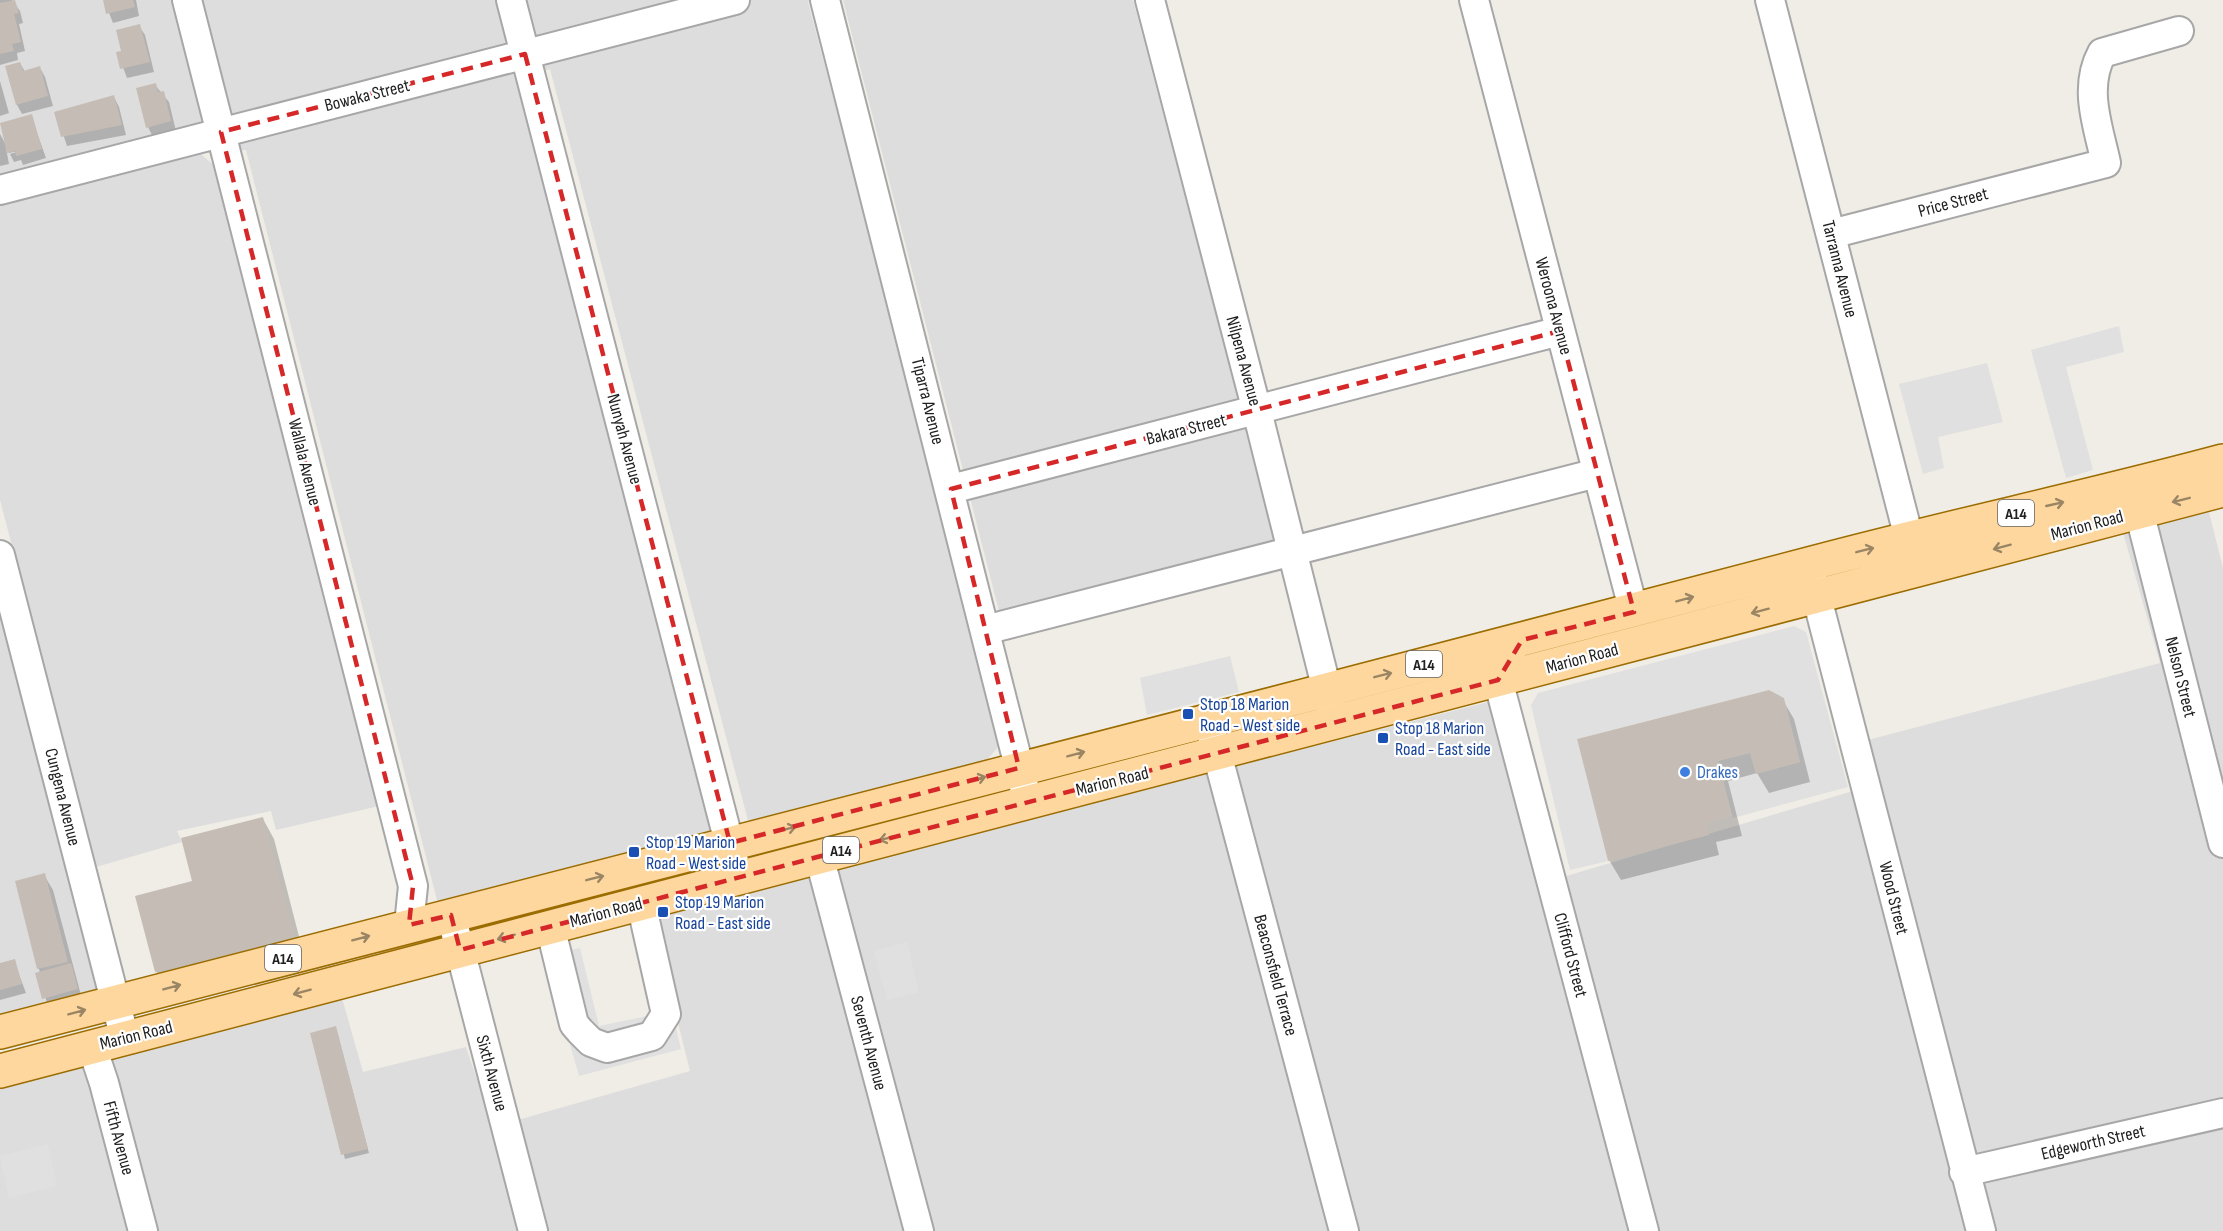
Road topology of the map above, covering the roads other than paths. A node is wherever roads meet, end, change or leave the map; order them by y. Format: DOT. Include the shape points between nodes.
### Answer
graph roads {
  1 [pos="187,0"];
  2 [pos="511,0"];
  3 [pos="735,0"];
  4 [pos="825,0"];
  5 [pos="1150,0"];
  6 [pos="1474,0"];
  7 [pos="1770,0"];
  8 [pos="2179,31"];
  9 [pos="525,54"];
  10 [pos="221,132"];
  11 [pos="0,190"];
  12 [pos="1831,234"];
  13 [pos="1560,331"];
  14 [pos="1257,411"];
  15 [pos="2223,460"];
  16 [pos="1597,473"];
  17 [pos="951,489"];
  18 [pos="2223,490"];
  19 [pos="2139,511"];
  20 [pos="1909,538"];
  21 [pos="1292,552"];
  22 [pos="0,555"];
  23 [pos="1808,564"];
  24 [pos="1816,596"];
  25 [pos="1634,612"];
  26 [pos="986,630"];
  27 [pos="1522,640"];
  28 [pos="1498,680"];
  29 [pos="1326,689"];
  30 [pos="1208,719"];
  31 [pos="1335,723"];
  32 [pos="1217,754"];
  33 [pos="1019,768"];
  34 [pos="1028,802"];
  35 [pos="730,843"];
  36 [pos="2223,843"];
  37 [pos="819,856"];
  38 [pos="738,877"];
  39 [pos="641,903"];
  40 [pos="451,915"];
  41 [pos="409,925"];
  42 [pos="550,926"];
  43 [pos="460,950"];
  44 [pos="116,1001"];
  45 [pos="0,1032"];
  46 [pos="125,1039"];
  47 [pos="92,1047"];
  48 [pos="0,1071"];
  49 [pos="2223,1113"];
  50 [pos="1964,1172"];
  51 [pos="143,1231"];
  52 [pos="533,1231"];
  53 [pos="919,1231"];
  54 [pos="1344,1231"];
  55 [pos="1644,1231"];
  56 [pos="1982,1231"];
  1 -- 10 [label="street, Wallala Avenue"];
  2 -- 9 [label="street, Nunyah Avenue"];
  3 -- 9 [label="street, Bowaka Street"];
  4 -- 17 [label="street, Tiparra Avenue"];
  5 -- 14 [label="street, Nilpena Avenue"];
  6 -- 13 [label="street, Weroona Avenue"];
  7 -- 12 [label="street, Tarranna Avenue"];
  8 -- 12 [label="street, Price Street" via="2102,53 2095,67 2091,94 2106,163"];
  9 -- 10 [label="street, Bowaka Street"];
  9 -- 35 [label="street, Nunyah Avenue"];
  10 -- 11 [label="street, Bowaka Street"];
  10 -- 41 [label="street, Wallala Avenue" via="413,886"];
  12 -- 20 [label="street, Tarranna Avenue"];
  13 -- 14 [label="street, Bakara Street"];
  13 -- 16 [label="street, Weroona Avenue"];
  14 -- 17 [label="street, Bakara Street"];
  14 -- 21 [label="street, Nilpena Avenue"];
  20 -- 15 [label="main road, Marion Road / A14, one-way" via="2135,485"];
  16 -- 21 [label="street"];
  16 -- 25 [label="street, Weroona Avenue"];
  17 -- 26 [label="street, Tiparra Avenue"];
  18 -- 19 [label="main road, Marion Road / A14, one-way"];
  19 -- 24 [label="main road, Marion Road / A14, one-way"];
  19 -- 36 [label="street, Nelson Street"];
  23 -- 20 [label="main road, Marion Road / A14, one-way"];
  21 -- 26 [label="street"];
  21 -- 29 [label="street, Nilpena Avenue"];
  22 -- 44 [label="street, Cungena Avenue"];
  23 -- 24 [label="street, Wood Street"];
  25 -- 23 [label="main road, Marion Road / A14, one-way"];
  24 -- 28 [label="main road, Marion Road / A14, one-way"];
  24 -- 50 [label="street, Wood Street"];
  25 -- 27 [label="main road, Marion Road / A14"];
  26 -- 33 [label="street, Tiparra Avenue"];
  27 -- 28 [label="main road" via="1502,667"];
  29 -- 27 [label="main road, Marion Road / A14, one-way"];
  28 -- 31 [label="main road, Marion Road / A14"];
  28 -- 55 [label="street, Clifford Street"];
  29 -- 30 [label="main road, Marion Road / A14"];
  29 -- 31 [label="street, Nilpena Avenue"];
  30 -- 32 [label="street, Beaconsfield Terrace"];
  33 -- 30 [label="main road, Marion Road / A14, one-way"];
  31 -- 32 [label="main road, Marion Road / A14"];
  32 -- 34 [label="main road, Marion Road / A14"];
  32 -- 54 [label="street, Beaconsfield Terrace"];
  33 -- 34 [label="street, Tiparra Avenue"];
  35 -- 33 [label="main road, Marion Road / A14, one-way"];
  34 -- 37 [label="main road, Marion Road / A14, one-way"];
  35 -- 38 [label="street, Nunyah Avenue"];
  40 -- 35 [label="main road, Marion Road / A14, one-way"];
  37 -- 38 [label="main road, Marion Road / A14"];
  37 -- 53 [label="street, Seventh Avenue"];
  38 -- 39 [label="main road, Marion Road / A14"];
  39 -- 42 [label="main road, Marion Road / A14"];
  39 -- 42 [label="street" via="666,1014 652,1036 607,1048 591,1042 574,1024"];
  40 -- 41 [label="main road, Marion Road / A14"];
  40 -- 43 [label="street, Sixth Avenue"];
  44 -- 41 [label="main road, Marion Road / A14, one-way"];
  42 -- 43 [label="main road, Marion Road / A14, one-way"];
  43 -- 46 [label="main road, Marion Road / A14, one-way"];
  43 -- 52 [label="street, Sixth Avenue"];
  45 -- 44 [label="main road, Marion Road / A14, one-way"];
  44 -- 46 [label="street, Cungena Avenue"];
  46 -- 47 [label="main road, Marion Road / A14"];
  47 -- 48 [label="main road, Marion Road / A14"];
  47 -- 51 [label="street, Fifth Avenue"];
  49 -- 50 [label="street, Edgeworth Street"];
  50 -- 56 [label="street, Wood Street"];
}
